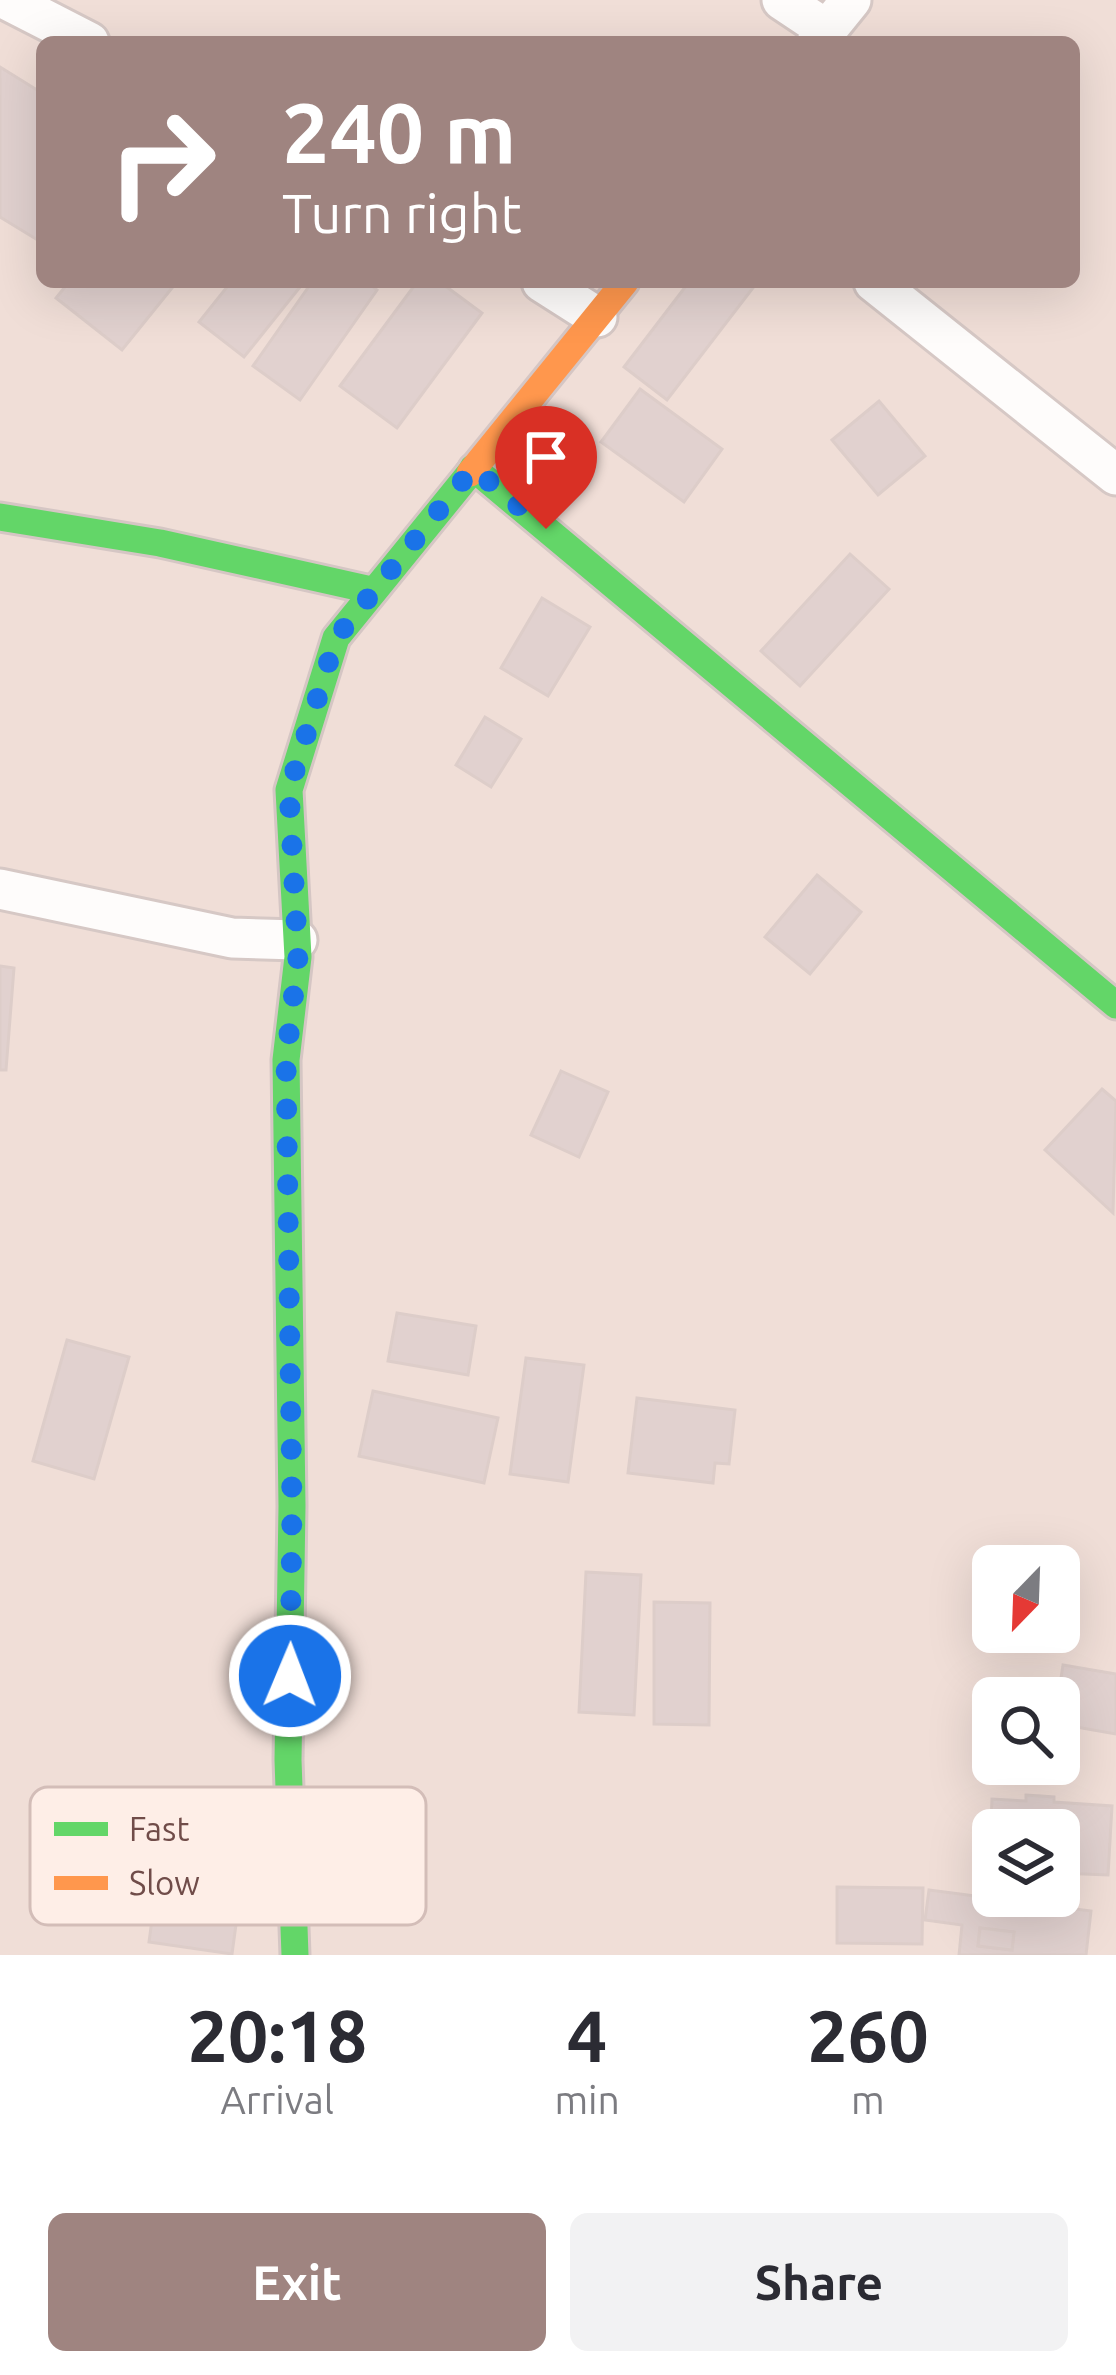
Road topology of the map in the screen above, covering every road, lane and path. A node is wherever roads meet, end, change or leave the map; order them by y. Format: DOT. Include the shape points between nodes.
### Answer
graph roads {
  1 [pos="7,0"];
  2 [pos="782,0"];
  3 [pos="832,24"];
  4 [pos="76,36"];
  5 [pos="551,288"];
  6 [pos="620,288"];
  7 [pos="882,288"];
  8 [pos="597,317"];
  9 [pos="473,468"];
  10 [pos="1116,475"];
  11 [pos="0,517"];
  12 [pos="371,590"];
  13 [pos="0,889"];
  14 [pos="297,940"];
  15 [pos="1116,1005"];
  16 [pos="289,1787"];
  17 [pos="294,1925"];
  18 [pos="295,1955"];
  1 -- 4 [label="street"];
  2 -- 3 [label="street"];
  5 -- 8 [label="street"];
  6 -- 8 [label="street"];
  7 -- 10 [label="street"];
  8 -- 9 [label="street"];
  9 -- 12 [label="street"];
  9 -- 15 [label="street"];
  11 -- 12 [label="street"];
  12 -- 14 [label="street" via="336,638 289,790"];
  13 -- 14 [label="street" via="232,938"];
  14 -- 16 [label="street" via="286,1060"];
  17 -- 18 [label="street"];
}
